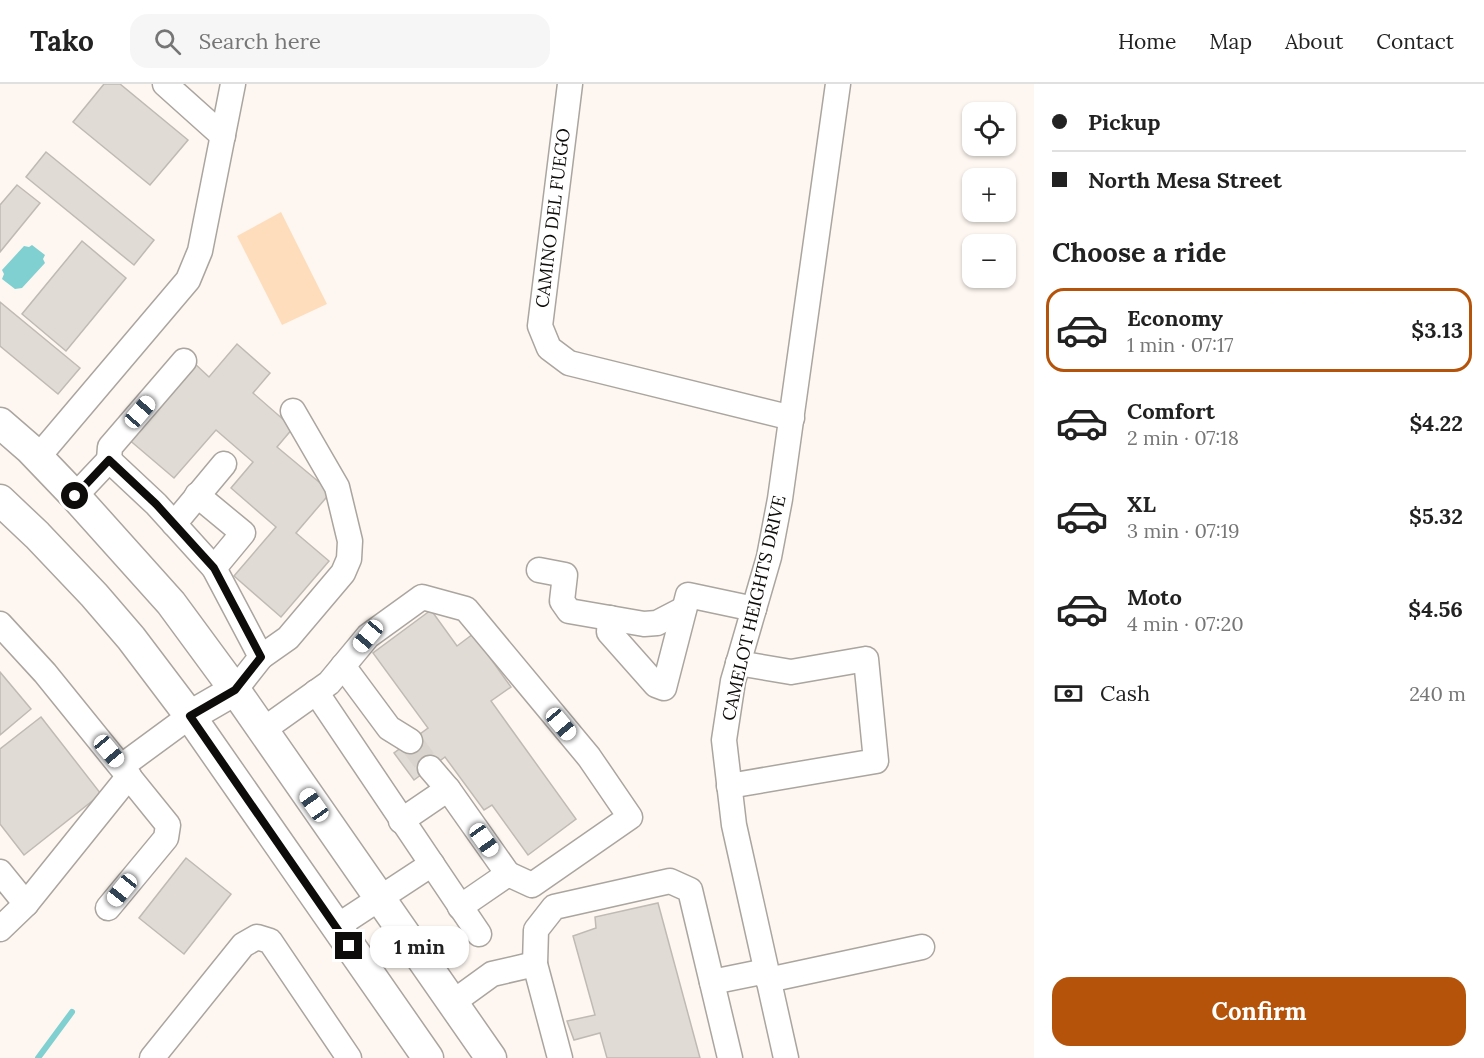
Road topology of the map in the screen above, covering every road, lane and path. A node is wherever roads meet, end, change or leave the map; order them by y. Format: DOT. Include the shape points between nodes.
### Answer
graph roads {
  1 [pos="165,84"];
  2 [pos="233,84"];
  3 [pos="570,84"];
  4 [pos="838,84"];
  5 [pos="223,136"];
  6 [pos="184,361"];
  7 [pos="293,411"];
  8 [pos="792,418"];
  9 [pos="0,423"];
  10 [pos="38,457"];
  11 [pos="109,460"];
  12 [pos="224,464"];
  13 [pos="198,495"];
  14 [pos="75,496"];
  15 [pos="0,500"];
  16 [pos="174,524"];
  17 [pos="214,568"];
  18 [pos="539,570"];
  19 [pos="684,609"];
  20 [pos="754,609"];
  21 [pos="610,618"];
  22 [pos="0,624"];
  23 [pos="261,657"];
  24 [pos="738,663"];
  25 [pos="343,666"];
  26 [pos="235,690"];
  27 [pos="316,692"];
  28 [pos="190,716"];
  29 [pos="263,730"];
  30 [pos="410,741"];
  31 [pos="430,768"];
  32 [pos="125,771"];
  33 [pos="729,786"];
  34 [pos="448,789"];
  35 [pos="401,820"];
  36 [pos="432,864"];
  37 [pos="0,872"];
  38 [pos="508,874"];
  39 [pos="379,899"];
  40 [pos="26,904"];
  41 [pos="460,907"];
  42 [pos="108,908"];
  43 [pos="336,927"];
  44 [pos="0,928"];
  45 [pos="479,934"];
  46 [pos="922,947"];
  47 [pos="535,964"];
  48 [pos="767,976"];
  49 [pos="712,982"];
  50 [pos="452,1003"];
  51 [pos="152,1058"];
  52 [pos="349,1058"];
  53 [pos="428,1058"];
  54 [pos="491,1058"];
  55 [pos="560,1058"];
  56 [pos="730,1058"];
  57 [pos="786,1058"];
  1 -- 5 [label="street"];
  2 -- 5 [label="street"];
  3 -- 8 [label="street, CAMINO DEL FUEGO" via="540,326 549,348 569,363"];
  4 -- 8 [label="street, CAMELOT HEIGHTS DRIVE"];
  5 -- 10 [label="street" via="200,251 188,280"];
  6 -- 11 [label="street" via="110,447"];
  7 -- 23 [label="street" via="337,487 350,541 349,559 343,573 288,638"];
  8 -- 20 [label="street, CAMELOT HEIGHTS DRIVE" via="771,546"];
  9 -- 10 [label="main road"];
  10 -- 14 [label="main road"];
  11 -- 14 [label="street"];
  11 -- 16 [label="street"];
  12 -- 13 [label="street"];
  13 -- 16 [label="street"];
  13 -- 17 [label="street" via="243,533"];
  14 -- 26 [label="main road" via="171,603"];
  15 -- 28 [label="main road" via="94,594"];
  16 -- 17 [label="street"];
  17 -- 23 [label="street"];
  18 -- 21 [label="street" via="565,575 562,601 569,611"];
  19 -- 20 [label="street" via="688,594"];
  19 -- 21 [label="street" via="657,623"];
  19 -- 21 [label="street" via="664,688 656,685 609,632"];
  20 -- 24 [label="street, CAMELOT HEIGHTS DRIVE"];
  22 -- 32 [label="street"];
  23 -- 26 [label="street"];
  24 -- 33 [label="street, CAMELOT HEIGHTS DRIVE" via="724,740"];
  24 -- 33 [label="street" via="791,672 866,659 876,761"];
  25 -- 27 [label="street"];
  25 -- 30 [label="street" via="389,728"];
  25 -- 38 [label="street" via="368,636 422,597 465,609 589,757 630,817 532,885"];
  26 -- 28 [label="main road"];
  26 -- 29 [label="main road"];
  27 -- 29 [label="street"];
  27 -- 35 [label="street"];
  28 -- 32 [label="street"];
  28 -- 43 [label="main road"];
  29 -- 39 [label="main road"];
  31 -- 34 [label="street"];
  32 -- 40 [label="street"];
  32 -- 42 [label="street" via="168,825 166,838"];
  33 -- 48 [label="street, CAMELOT HEIGHTS DRIVE"];
  34 -- 35 [label="street"];
  34 -- 38 [label="street"];
  35 -- 36 [label="street"];
  36 -- 39 [label="street"];
  36 -- 41 [label="street"];
  37 -- 40 [label="street"];
  38 -- 41 [label="street"];
  39 -- 43 [label="street"];
  39 -- 50 [label="main road"];
  40 -- 44 [label="street"];
  41 -- 45 [label="street"];
  43 -- 53 [label="main road"];
  46 -- 48 [label="street"];
  47 -- 49 [label="street" via="536,930 554,907 670,881 690,890"];
  47 -- 50 [label="street" via="492,974"];
  47 -- 55 [label="street"];
  48 -- 49 [label="street"];
  48 -- 57 [label="street, CAMELOT HEIGHTS DRIVE"];
  49 -- 56 [label="street"];
  50 -- 54 [label="main road"];
  51 -- 52 [label="street" via="243,945 257,937 270,941"];
}
